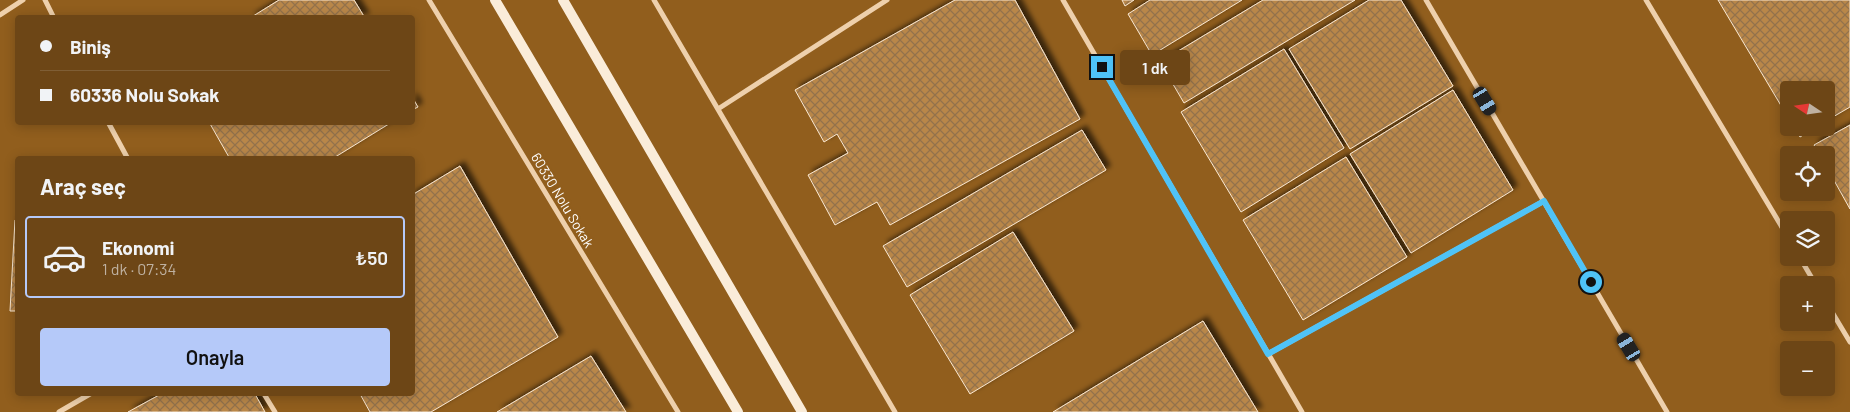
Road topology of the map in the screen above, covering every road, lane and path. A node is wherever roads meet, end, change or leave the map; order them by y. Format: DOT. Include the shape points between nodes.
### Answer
graph roads {
  1 [pos="23,0"];
  2 [pos="45,0"];
  3 [pos="429,0"];
  4 [pos="495,0"];
  5 [pos="563,0"];
  6 [pos="654,0"];
  7 [pos="887,0"];
  8 [pos="1063,0"];
  9 [pos="1426,0"];
  10 [pos="1646,0"];
  11 [pos="0,15"];
  12 [pos="52,15"];
  13 [pos="718,109"];
  14 [pos="110,125"];
  15 [pos="126,156"];
  16 [pos="1544,201"];
  17 [pos="1780,224"];
  18 [pos="1835,317"];
  19 [pos="1850,342"];
  20 [pos="1268,354"];
  21 [pos="87,396"];
  22 [pos="265,396"];
  23 [pos="59,412"];
  24 [pos="275,412"];
  25 [pos="678,412"];
  26 [pos="738,412"];
  27 [pos="802,412"];
  28 [pos="895,412"];
  29 [pos="1302,412"];
  30 [pos="1667,412"];
  1 -- 11 [label="street"];
  2 -- 12 [label="street"];
  3 -- 25 [label="street, 60330 Nolu Sokak"];
  4 -- 26 [label="street"];
  5 -- 27 [label="street"];
  6 -- 13 [label="street"];
  7 -- 13 [label="street"];
  8 -- 20 [label="street"];
  9 -- 16 [label="street"];
  10 -- 17 [label="street"];
  13 -- 28 [label="street"];
  14 -- 15 [label="street"];
  16 -- 20 [label="street"];
  16 -- 30 [label="street"];
  18 -- 19 [label="street"];
  20 -- 29 [label="street"];
  21 -- 23 [label="street"];
  22 -- 24 [label="street"];
}
